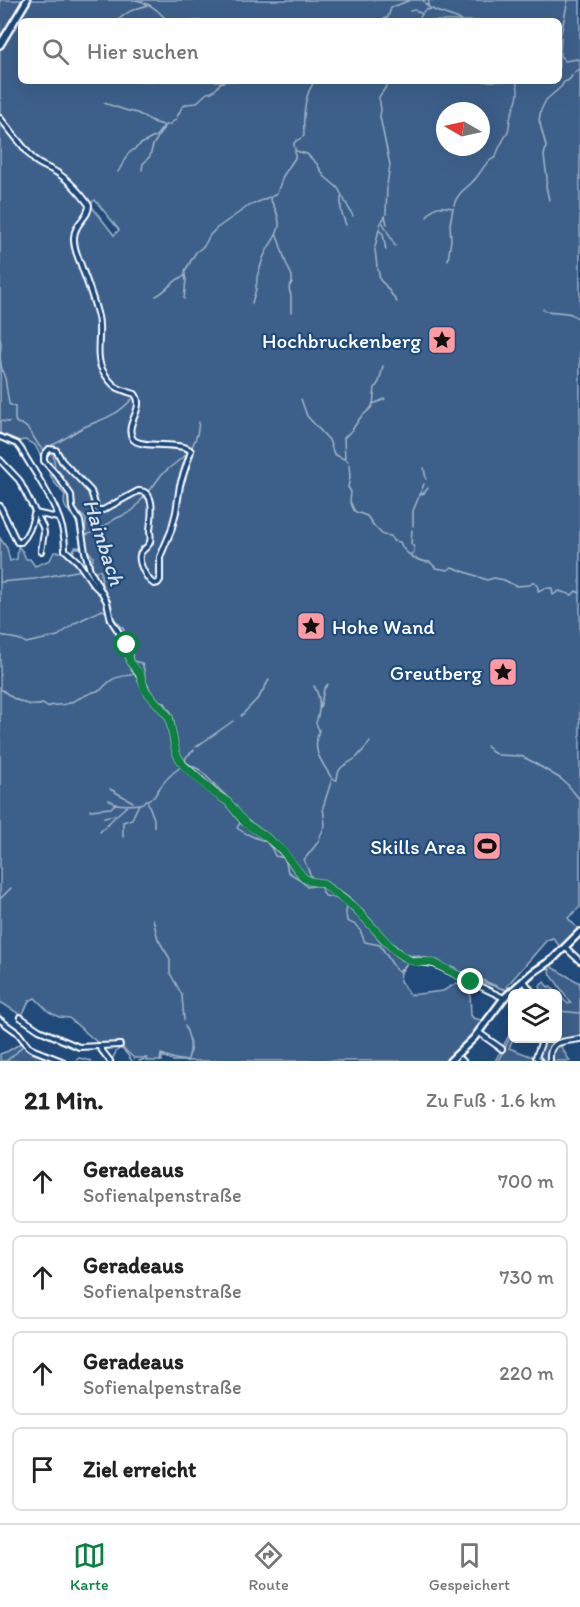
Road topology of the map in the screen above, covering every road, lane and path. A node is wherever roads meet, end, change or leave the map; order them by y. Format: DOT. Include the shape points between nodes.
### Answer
graph roads {
  1 [pos="27,0"];
  2 [pos="0,45"];
  3 [pos="0,118"];
  4 [pos="0,437"];
  5 [pos="0,460"];
  6 [pos="0,506"];
  7 [pos="35,513"];
  8 [pos="59,518"];
  9 [pos="41,551"];
  10 [pos="100,590"];
  11 [pos="580,932"];
  12 [pos="565,947"];
  13 [pos="580,961"];
  14 [pos="524,981"];
  15 [pos="530,989"];
  16 [pos="504,998"];
  17 [pos="20,1017"];
  18 [pos="0,1020"];
  19 [pos="478,1032"];
  20 [pos="580,1039"];
  21 [pos="541,1043"];
  22 [pos="120,1045"];
  23 [pos="100,1047"];
  24 [pos="502,1049"];
  25 [pos="110,1060"];
  26 [pos="538,1060"];
  27 [pos="62,1061"];
  28 [pos="450,1061"];
  29 [pos="550,1061"];
  1 -- 2 [label="main road"];
  3 -- 10 [label="street" via="34,160 62,176 89,205 76,228 74,246 98,316 100,365 116,388 138,398 132,438 142,445 187,447 191,451 169,537 160,557 161,576 154,584 140,560 140,553 151,540 152,514 145,493 135,492 98,510 90,489 56,450 47,451 45,463 71,495 88,565"];
  4 -- 8 [label="street" via="20,448"];
  5 -- 7 [label="street" via="19,480"];
  6 -- 7 [label="street" via="19,543 32,526"];
  7 -- 8 [label="street"];
  7 -- 9 [label="street" via="44,531"];
  8 -- 10 [label="street" via="65,550"];
  10 -- 16 [label="street" via="111,620 127,645 130,662 147,692 169,717 174,747 183,765 276,845 304,878 322,883 347,901 390,947 411,961 434,963"];
  11 -- 12 [label="main road"];
  12 -- 13 [label="street"];
  12 -- 14 [label="main road"];
  14 -- 15 [label="street"];
  14 -- 16 [label="main road"];
  16 -- 19 [label="main road"];
  17 -- 23 [label="street" via="76,1046"];
  18 -- 27 [label="street" via="34,1050"];
  19 -- 24 [label="street"];
  19 -- 28 [label="main road"];
  20 -- 29 [label="street" via="553,1045"];
  21 -- 26 [label="street"];
  22 -- 23 [label="street"];
  23 -- 25 [label="street"];
}
